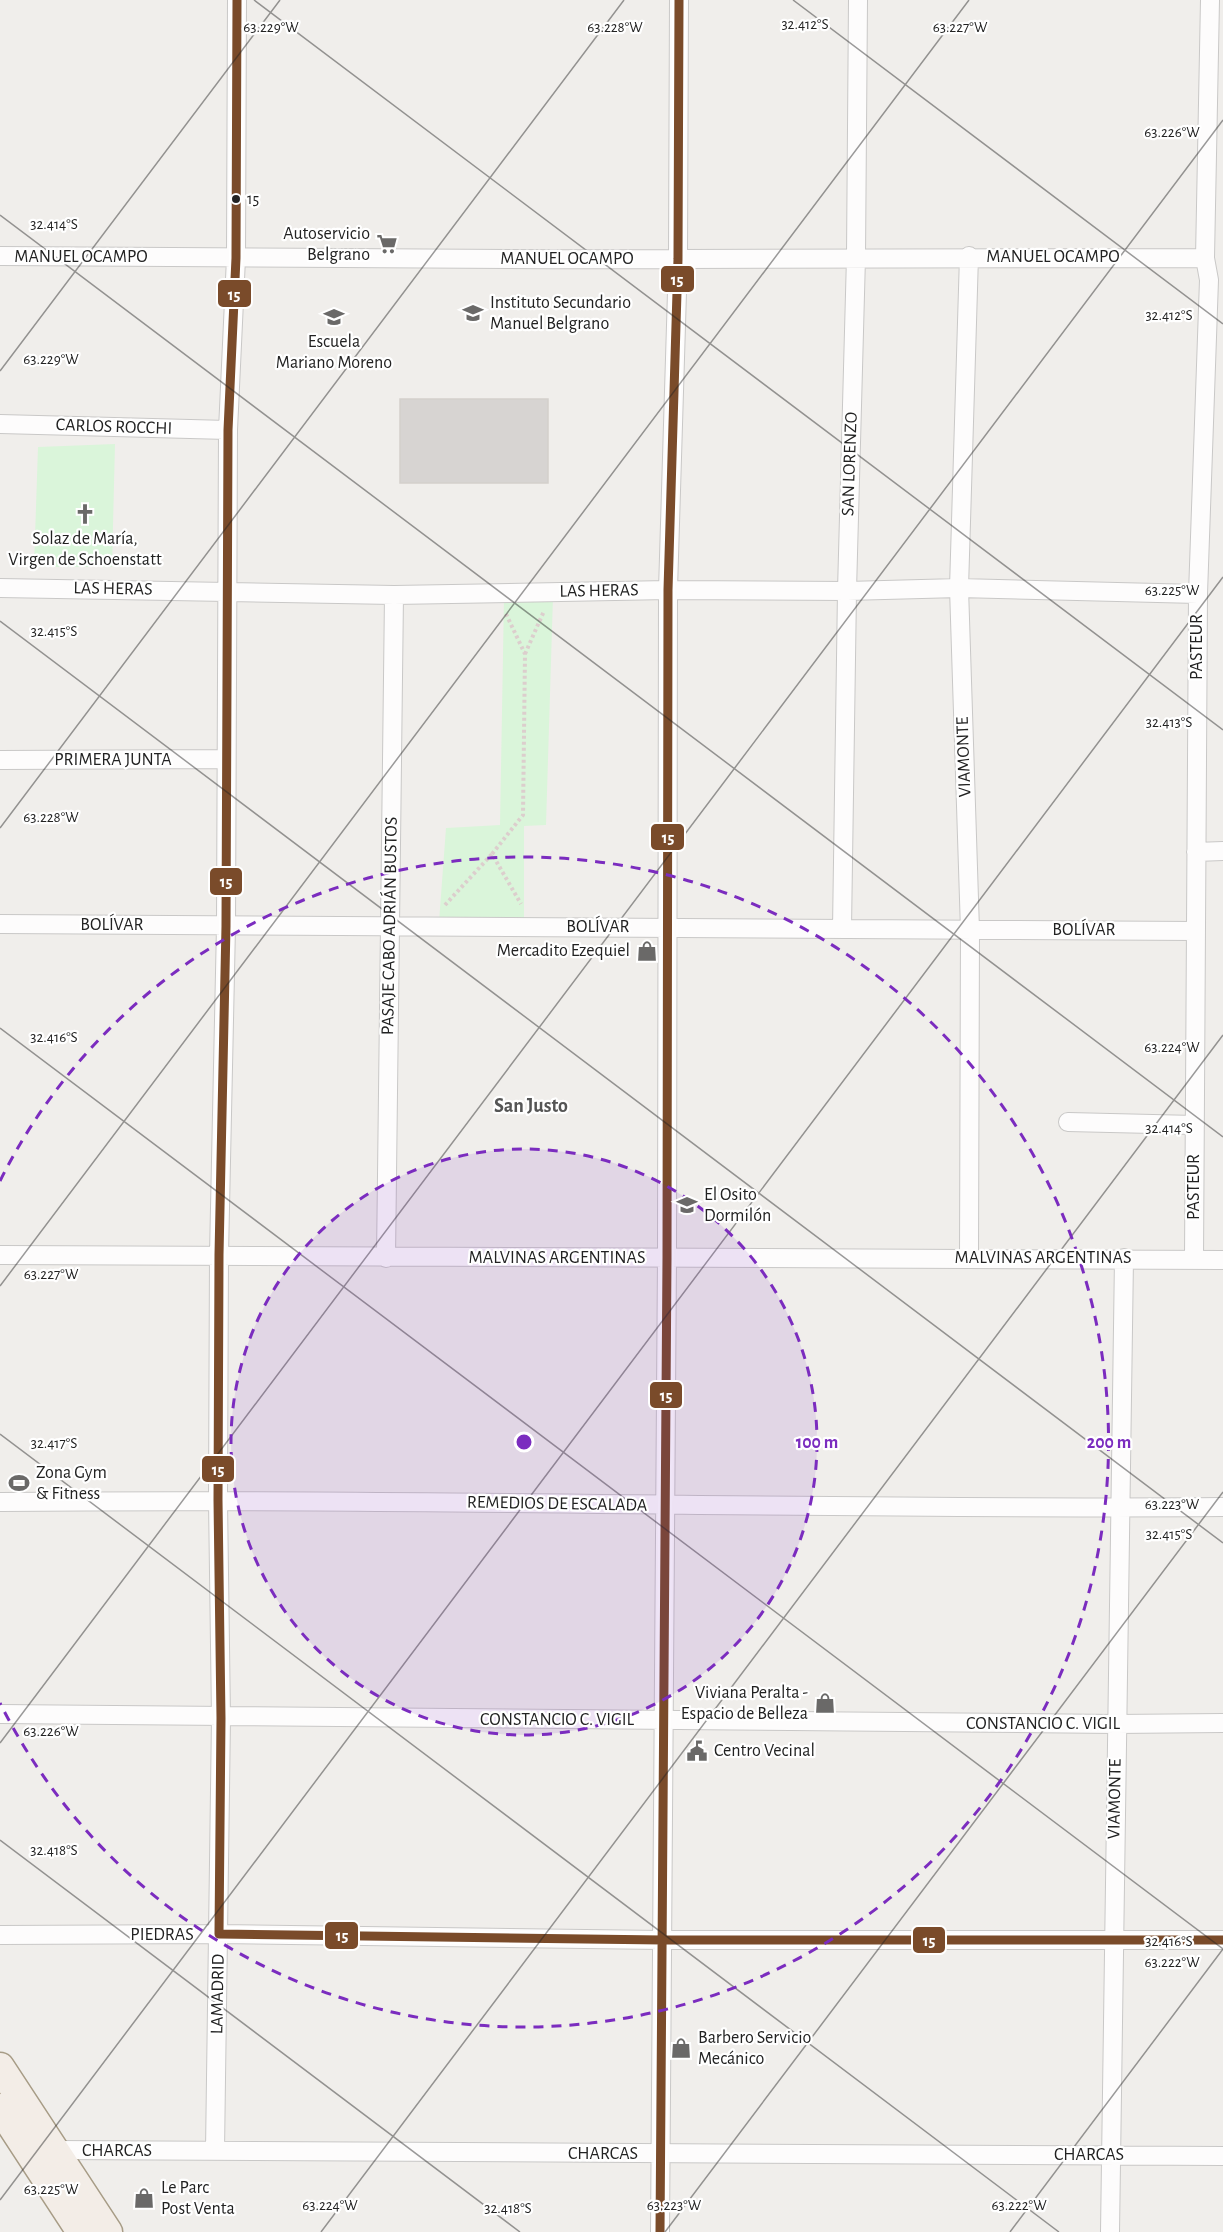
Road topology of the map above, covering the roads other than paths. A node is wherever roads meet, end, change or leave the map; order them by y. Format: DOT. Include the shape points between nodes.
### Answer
graph roads {
  1 [pos="237,0"];
  2 [pos="679,0"];
  3 [pos="858,0"];
  4 [pos="1210,0"];
  5 [pos="0,256"];
  6 [pos="969,256"];
  7 [pos="856,257"];
  8 [pos="236,258"];
  9 [pos="1205,258"];
  10 [pos="678,259"];
  11 [pos="1216,280"];
  12 [pos="0,424"];
  13 [pos="228,430"];
  14 [pos="0,588"];
  15 [pos="959,588"];
  16 [pos="668,590"];
  17 [pos="228,591"];
  18 [pos="847,591"];
  19 [pos="1198,594"];
  20 [pos="394,595"];
  21 [pos="226,759"];
  22 [pos="0,760"];
  23 [pos="1223,851"];
  24 [pos="1196,852"];
  25 [pos="0,924"];
  26 [pos="226,926"];
  27 [pos="390,926"];
  28 [pos="668,927"];
  29 [pos="842,929"];
  30 [pos="970,930"];
  31 [pos="1196,931"];
  32 [pos="1068,1122"];
  33 [pos="1195,1125"];
  34 [pos="0,1255"];
  35 [pos="219,1255"];
  36 [pos="386,1258"];
  37 [pos="667,1258"];
  38 [pos="969,1258"];
  39 [pos="1124,1258"];
  40 [pos="1194,1259"];
  41 [pos="1223,1260"];
  42 [pos="218,1500"];
  43 [pos="0,1502"];
  44 [pos="666,1505"];
  45 [pos="1121,1508"];
  46 [pos="1223,1508"];
  47 [pos="0,1714"];
  48 [pos="221,1718"];
  49 [pos="664,1721"];
  50 [pos="1223,1723"];
  51 [pos="1116,1724"];
  52 [pos="219,1934"];
  53 [pos="0,1935"];
  54 [pos="1113,1938"];
  55 [pos="662,1940"];
  56 [pos="1223,1940"];
  57 [pos="0,2067"];
  58 [pos="0,2108"];
  59 [pos="54,2150"];
  60 [pos="215,2151"];
  61 [pos="661,2154"];
  62 [pos="1110,2155"];
  63 [pos="1223,2156"];
  64 [pos="81,2232"];
  65 [pos="108,2232"];
  66 [pos="660,2232"];
  67 [pos="1110,2232"];
  1 -- 8 [label="street, LAMADRID"];
  2 -- 10 [label="street"];
  3 -- 7 [label="street, SAN LORENZO"];
  4 -- 9 [label="street, PASTEUR"];
  5 -- 8 [label="street, MANUEL OCAMPO"];
  6 -- 7 [label="street, MANUEL OCAMPO"];
  6 -- 9 [label="street, MANUEL OCAMPO"];
  6 -- 15 [label="street, VIAMONTE"];
  7 -- 10 [label="street, MANUEL OCAMPO"];
  7 -- 18 [label="street, SAN LORENZO"];
  8 -- 10 [label="street, MANUEL OCAMPO"];
  8 -- 13 [label="street, LAMADRID"];
  9 -- 11 [label="street, PASTEUR"];
  10 -- 16 [label="street"];
  11 -- 19 [label="street, PASTEUR"];
  12 -- 13 [label="street, CARLOS ROCCHI"];
  13 -- 17 [label="street, LAMADRID"];
  14 -- 17 [label="street, LAS HERAS"];
  15 -- 18 [label="street, LAS HERAS"];
  15 -- 19 [label="street, LAS HERAS"];
  15 -- 30 [label="street, VIAMONTE"];
  16 -- 18 [label="street, LAS HERAS"];
  16 -- 20 [label="street, LAS HERAS"];
  16 -- 28 [label="street"];
  17 -- 20 [label="street, LAS HERAS"];
  17 -- 21 [label="street, LAMADRID"];
  18 -- 29 [label="street, SAN LORENZO"];
  19 -- 24 [label="street, PASTEUR"];
  20 -- 27 [label="street, PASAJE CABO ADRIÁN BUSTOS"];
  21 -- 22 [label="street, PRIMERA JUNTA"];
  21 -- 26 [label="street, LAMADRID"];
  23 -- 24 [label="street"];
  24 -- 31 [label="street, PASTEUR"];
  25 -- 26 [label="street, BOLÍVAR"];
  26 -- 27 [label="street, BOLÍVAR"];
  26 -- 35 [label="street, LAMADRID"];
  27 -- 28 [label="street, BOLÍVAR"];
  27 -- 36 [label="street, PASAJE CABO ADRIÁN BUSTOS"];
  28 -- 29 [label="street, BOLÍVAR"];
  28 -- 37 [label="street"];
  29 -- 30 [label="street, BOLÍVAR"];
  30 -- 31 [label="street, BOLÍVAR"];
  30 -- 38 [label="street, VIAMONTE"];
  31 -- 33 [label="street, PASTEUR"];
  32 -- 33 [label="street"];
  33 -- 40 [label="street, PASTEUR"];
  34 -- 35 [label="street, MALVINAS ARGENTINAS"];
  35 -- 36 [label="street, MALVINAS ARGENTINAS"];
  35 -- 42 [label="street, LAMADRID"];
  36 -- 37 [label="street, MALVINAS ARGENTINAS"];
  37 -- 38 [label="street, MALVINAS ARGENTINAS"];
  37 -- 44 [label="street"];
  38 -- 39 [label="street, MALVINAS ARGENTINAS"];
  39 -- 40 [label="street, MALVINAS ARGENTINAS"];
  39 -- 45 [label="street, VIAMONTE"];
  40 -- 41 [label="street, MALVINAS ARGENTINAS"];
  42 -- 43 [label="street, REMEDIOS DE ESCALADA"];
  42 -- 44 [label="street, REMEDIOS DE ESCALADA"];
  42 -- 48 [label="street, LAMADRID"];
  44 -- 45 [label="street, REMEDIOS DE ESCALADA"];
  44 -- 49 [label="street"];
  45 -- 46 [label="street, REMEDIOS DE ESCALADA"];
  45 -- 51 [label="street, VIAMONTE"];
  47 -- 48 [label="street, CONSTANCIO C. VIGIL"];
  48 -- 49 [label="street, CONSTANCIO C. VIGIL"];
  48 -- 52 [label="street, LAMADRID"];
  49 -- 51 [label="street, CONSTANCIO C. VIGIL"];
  49 -- 55 [label="street"];
  50 -- 51 [label="street, CONSTANCIO C. VIGIL"];
  51 -- 54 [label="street, VIAMONTE"];
  52 -- 53 [label="street, PIEDRAS"];
  52 -- 55 [label="street, PIEDRAS"];
  52 -- 60 [label="street, LAMADRID"];
  54 -- 55 [label="street, PIEDRAS"];
  54 -- 56 [label="street, PIEDRAS"];
  54 -- 62 [label="street, VIAMONTE"];
  55 -- 61 [label="street"];
  57 -- 59 [label="main road"];
  58 -- 64 [label="main road"];
  59 -- 60 [label="street, CHARCAS"];
  59 -- 65 [label="main road"];
  60 -- 61 [label="street, CHARCAS"];
  61 -- 62 [label="street, CHARCAS"];
  61 -- 66 [label="street"];
  62 -- 63 [label="street, CHARCAS"];
  62 -- 67 [label="street, VIAMONTE"];
}
